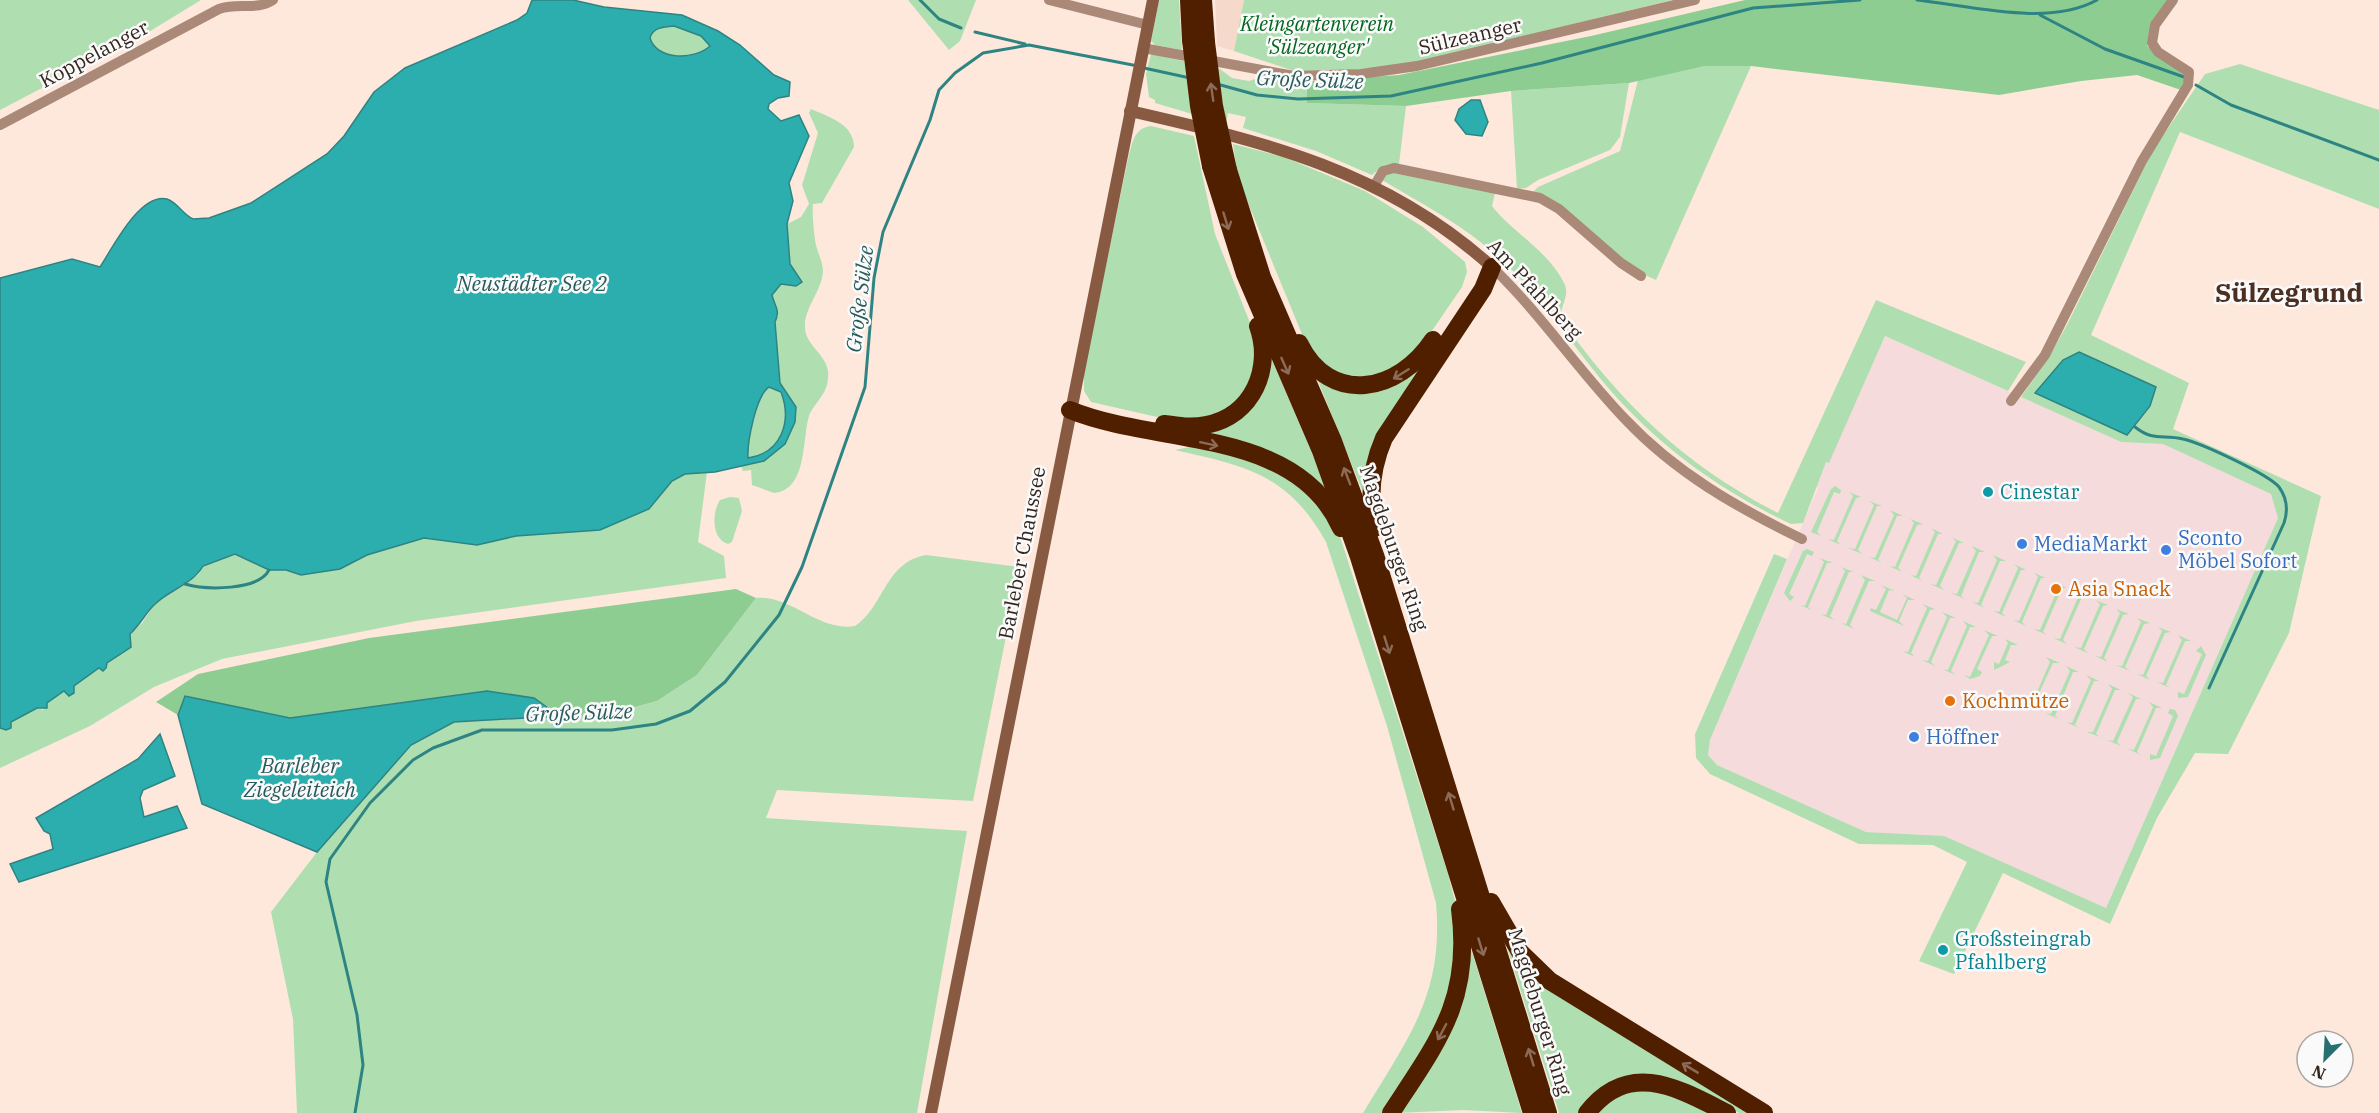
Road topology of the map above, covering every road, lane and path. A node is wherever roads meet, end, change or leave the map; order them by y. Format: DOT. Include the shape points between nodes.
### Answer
graph roads {
  1 [pos="273,0"];
  2 [pos="1049,0"];
  3 [pos="1153,0"];
  4 [pos="1189,0"];
  5 [pos="1203,0"];
  6 [pos="1695,0"];
  7 [pos="2173,0"];
  8 [pos="1078,4"];
  9 [pos="1148,25"];
  10 [pos="1198,41"];
  11 [pos="1142,54"];
  12 [pos="1130,111"];
  13 [pos="0,125"];
  14 [pos="1219,168"];
  15 [pos="1374,186"];
  16 [pos="1492,267"];
  17 [pos="1245,274"];
  18 [pos="1641,276"];
  19 [pos="1270,297"];
  20 [pos="2012,401"];
  21 [pos="1070,410"];
  22 [pos="1802,539"];
  23 [pos="1378,590"];
  24 [pos="1460,854"];
  25 [pos="931,1113"];
  26 [pos="1391,1113"];
  27 [pos="1532,1113"];
  28 [pos="1548,1113"];
  29 [pos="1587,1113"];
  30 [pos="1726,1113"];
  31 [pos="1764,1113"];
  1 -- 13 [label="street, Koppelanger" via="260,6 237,4 219,9"];
  2 -- 8 [label="street"];
  3 -- 9 [label="street, Barleber Chaussee"];
  4 -- 10 [label="highway, Magdeburger Ring"];
  5 -- 10 [label="highway, Magdeburger Ring"];
  6 -- 11 [label="street, Sülzeanger" via="1428,64 1360,74 1294,76"];
  7 -- 20 [label="street" via="2158,20 2151,40 2158,52 2188,72 2188,84 2142,160 2049,348"];
  8 -- 9 [label="street"];
  9 -- 11 [label="street, Barleber Chaussee"];
  10 -- 14 [label="highway, Magdeburger Ring, bridge" via="1214,106"];
  11 -- 12 [label="street, Barleber Chaussee"];
  12 -- 15 [label="street, Am Pfahlberg" via="1287,150"];
  12 -- 21 [label="street, Barleber Chaussee"];
  14 -- 17 [label="highway, Magdeburger Ring, one-way"];
  14 -- 19 [label="highway, Magdeburger Ring"];
  15 -- 16 [label="street, Am Pfahlberg" via="1435,223"];
  15 -- 18 [label="street" via="1383,171 1394,168 1535,196 1554,205"];
  16 -- 19 [label="highway, one-way" via="1474,281 1420,359 1401,375 1377,384 1348,383 1320,369 1303,350 1282,307"];
  16 -- 22 [label="street, Am Pfahlberg" via="1537,314 1617,411 1659,451 1728,502"];
  16 -- 23 [label="highway" via="1484,289 1394,420 1378,452 1370,500 1390,580"];
  17 -- 21 [label="highway" via="1242,285 1261,334 1263,360 1254,392 1233,414 1212,424 1192,427 1097,409"];
  17 -- 23 [label="highway, Magdeburger Ring, one-way"];
  23 -- 19 [label="highway, Magdeburger Ring, one-way" via="1341,462"];
  21 -- 23 [label="highway, one-way" via="1094,420 1254,454 1292,471 1327,504 1341,528 1358,579"];
  21 -- 25 [label="street, Barleber Chaussee"];
  23 -- 24 [label="highway, Magdeburger Ring"];
  24 -- 26 [label="highway, one-way" via="1460,986 1443,1032"];
  24 -- 27 [label="highway, Magdeburger Ring, one-way"];
  28 -- 24 [label="highway, Magdeburger Ring, one-way"];
  31 -- 24 [label="highway, one-way" via="1545,977 1513,941"];
  29 -- 30 [label="highway" via="1610,1092 1644,1082 1674,1088"];
}
